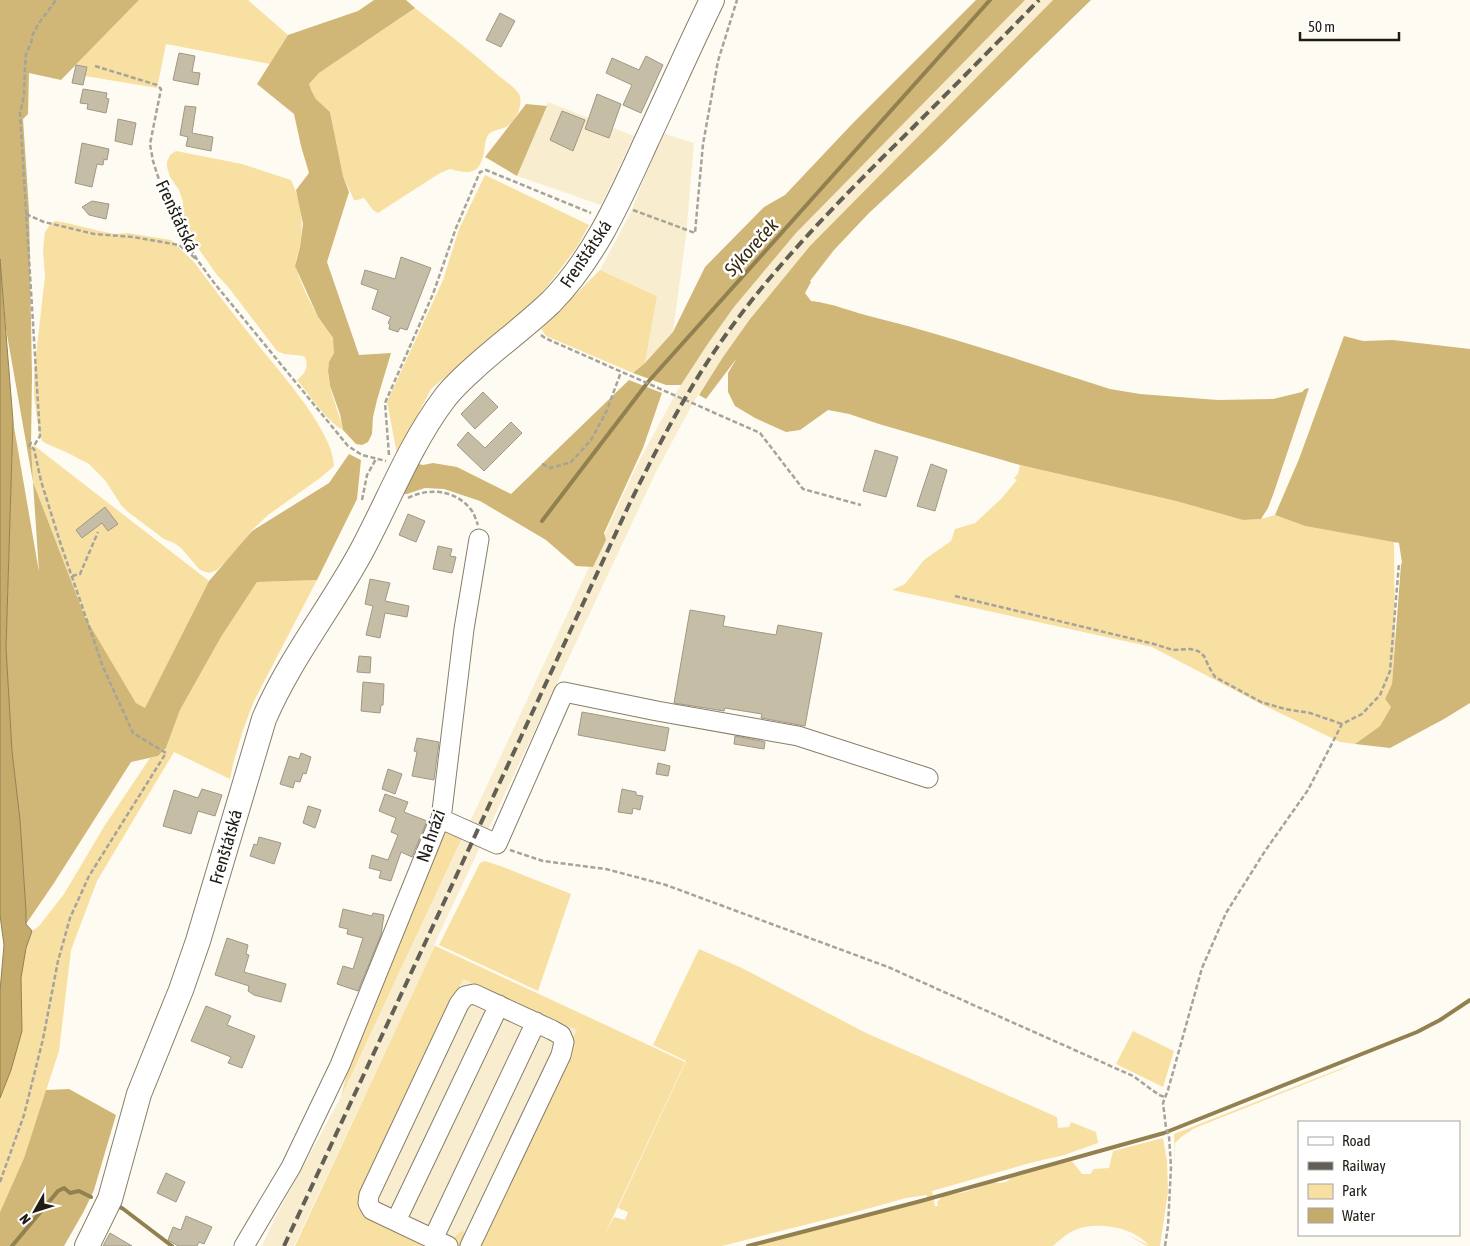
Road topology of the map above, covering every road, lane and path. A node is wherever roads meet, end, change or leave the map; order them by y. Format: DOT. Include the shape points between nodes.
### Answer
graph roads {
  1 [pos="56,0"];
  2 [pos="712,0"];
  3 [pos="737,0"];
  4 [pos="96,66"];
  5 [pos="613,213"];
  6 [pos="26,214"];
  7 [pos="198,260"];
  8 [pos="528,322"];
  9 [pos="621,372"];
  10 [pos="377,459"];
  11 [pos="397,464"];
  12 [pos="542,464"];
  13 [pos="396,499"];
  14 [pos="362,500"];
  15 [pos="861,505"];
  16 [pos="98,532"];
  17 [pos="478,539"];
  18 [pos="1399,563"];
  19 [pos="72,576"];
  20 [pos="955,596"];
  21 [pos="1342,724"];
  22 [pos="166,753"];
  23 [pos="172,755"];
  24 [pos="928,778"];
  25 [pos="441,819"];
  26 [pos="497,844"];
  27 [pos="499,1005"];
  28 [pos="536,1022"];
  29 [pos="1165,1096"];
  30 [pos="0,1182"];
  31 [pos="396,1221"];
  32 [pos="440,1242"];
  33 [pos="87,1246"];
  34 [pos="244,1246"];
  35 [pos="470,1246"];
  36 [pos="1165,1246"];
  1 -- 6 [label="path" via="39,23 26,54 20,113"];
  2 -- 5 [label="main road, Frenštátská"];
  3 -- 5 [label="path" via="718,61 702,144 695,233"];
  4 -- 7 [label="path, Frenštátská" via="161,89 150,144 153,161 183,237"];
  5 -- 8 [label="main road, Frenštátská" via="561,292"];
  5 -- 11 [label="path" via="486,170 480,172 433,294 385,403"];
  6 -- 7 [label="path" via="44,222 94,234 179,245"];
  6 -- 19 [label="path" via="40,436 35,444 29,446 34,449"];
  7 -- 10 [label="path, Frenštátská" via="348,446"];
  8 -- 9 [label="path" via="545,338"];
  8 -- 11 [label="main road, Frenštátská" via="453,388"];
  9 -- 12 [label="path" via="607,410 590,440 571,462 551,468"];
  9 -- 15 [label="path" via="760,433 803,489"];
  10 -- 11 [label="path, Frenštátská"];
  10 -- 14 [label="path" via="367,475"];
  11 -- 13 [label="main road, Frenštátská"];
  13 -- 17 [label="path" via="421,493 450,494 473,511"];
  13 -- 33 [label="main road, Frenštátská" via="281,683 264,720 198,941 139,1094 108,1203"];
  16 -- 19 [label="path" via="80,574"];
  17 -- 25 [label="street, Na hrázi"];
  18 -- 21 [label="path" via="1390,671 1380,695 1362,714"];
  19 -- 22 [label="path" via="103,667 133,733"];
  20 -- 21 [label="path" via="1173,650 1190,649 1204,656 1215,677 1261,702"];
  21 -- 29 [label="path" via="1308,790 1226,913 1202,968"];
  22 -- 23 [label="path"];
  22 -- 30 [label="path" via="89,876 70,918 24,1115"];
  24 -- 26 [label="street" via="798,736 564,692"];
  25 -- 26 [label="street"];
  25 -- 34 [label="street, Na hrázi" via="340,1065 291,1167"];
  26 -- 29 [label="path" via="543,861 606,868 666,886 879,964 1133,1076"];
  27 -- 28 [label="street"];
  27 -- 31 [label="street"];
  27 -- 31 [label="street" via="474,994 465,996 459,1004 368,1195 372,1210"];
  28 -- 32 [label="street"];
  28 -- 35 [label="street" via="561,1035 564,1042 561,1055"];
  29 -- 36 [label="path" via="1170,1192"];
  31 -- 32 [label="street"];
}
